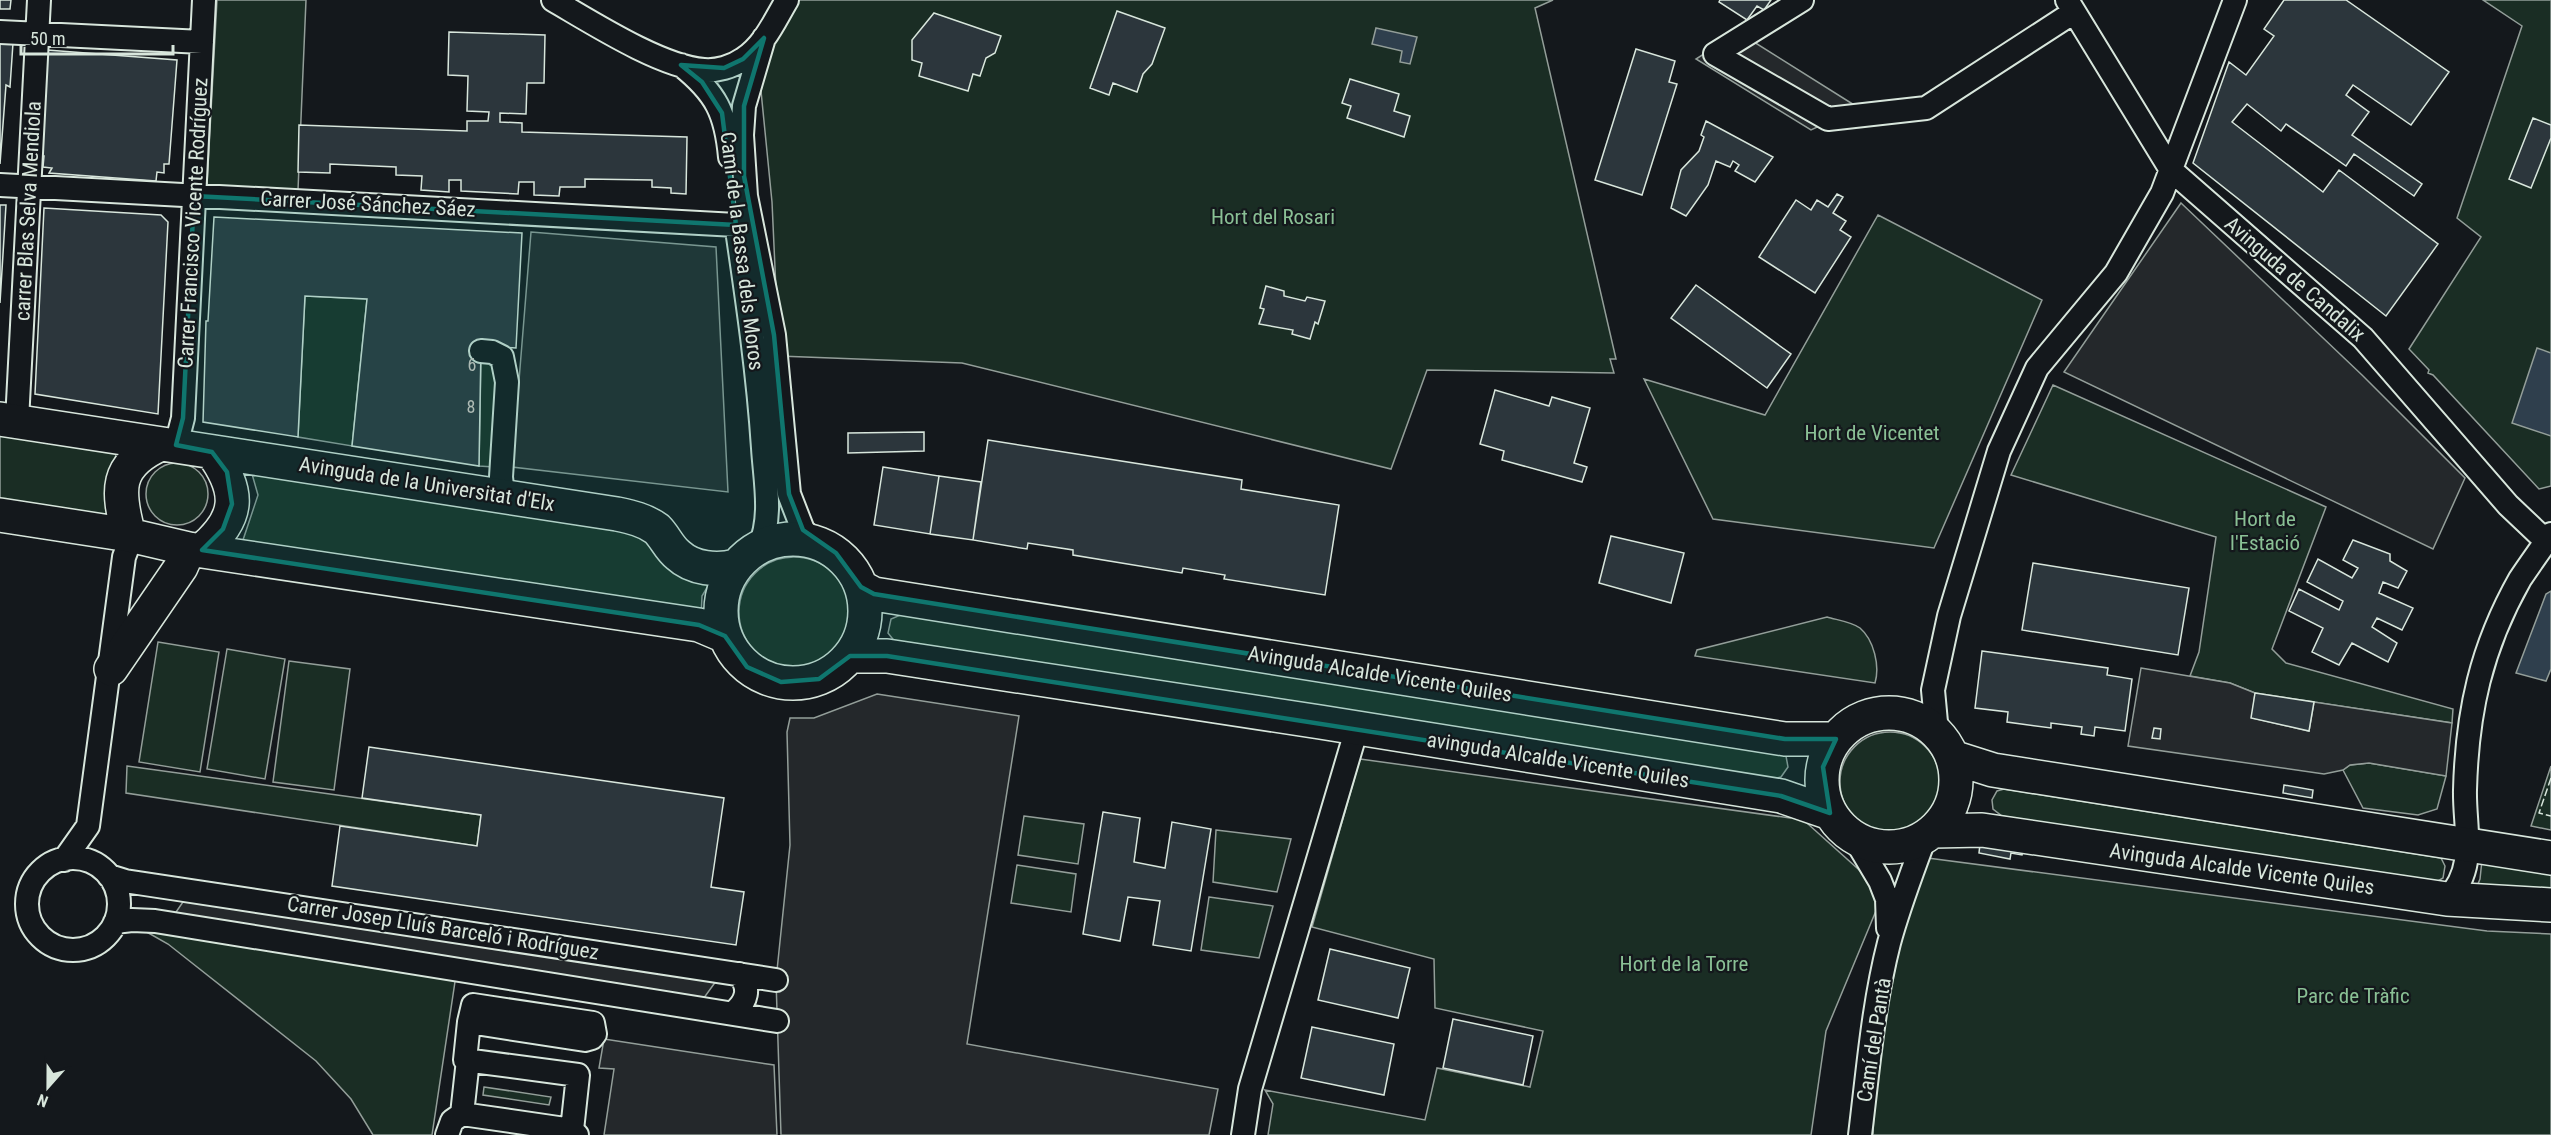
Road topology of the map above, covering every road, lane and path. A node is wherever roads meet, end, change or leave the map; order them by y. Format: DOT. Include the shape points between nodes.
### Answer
graph roads {
  1 [pos="39,0"];
  2 [pos="204,0"];
  3 [pos="553,0"];
  4 [pos="787,0"];
  5 [pos="1802,0"];
  6 [pos="2235,0"];
  7 [pos="2071,6"];
  8 [pos="0,32"];
  9 [pos="37,34"];
  10 [pos="764,38"];
  11 [pos="202,42"];
  12 [pos="681,65"];
  13 [pos="2171,170"];
  14 [pos="0,184"];
  15 [pos="29,186"];
  16 [pos="194,196"];
  17 [pos="736,225"];
  18 [pos="481,351"];
  19 [pos="8,420"];
  20 [pos="169,445"];
  21 [pos="212,452"];
  22 [pos="503,495"];
  23 [pos="0,515"];
  24 [pos="130,536"];
  25 [pos="2549,537"];
  26 [pos="816,543"];
  27 [pos="196,550"];
  28 [pos="748,557"];
  29 [pos="861,587"];
  30 [pos="725,636"];
  31 [pos="850,656"];
  32 [pos="111,669"];
  33 [pos="1357,728"];
  34 [pos="1836,739"];
  35 [pos="1944,745"];
  36 [pos="2465,793"];
  37 [pos="1830,813"];
  38 [pos="88,826"];
  39 [pos="1929,834"];
  40 [pos="1855,839"];
  41 [pos="2428,840"];
  42 [pos="2467,846"];
  43 [pos="2551,858"];
  44 [pos="64,860"];
  45 [pos="104,871"];
  46 [pos="2447,899"];
  47 [pos="2551,905"];
  48 [pos="115,922"];
  49 [pos="1889,944"];
  50 [pos="739,974"];
  51 [pos="776,980"];
  52 [pos="733,1013"];
  53 [pos="777,1020"];
  54 [pos="468,1060"];
  55 [pos="578,1075"];
  56 [pos="462,1114"];
  57 [pos="574,1132"];
  58 [pos="447,1135"];
  59 [pos="1243,1135"];
  60 [pos="1860,1135"];
  1 -- 9 [label="street, carrer Blas Selva Mendiola"];
  2 -- 11 [label="street, Carrer Francisco Vicente Rodríguez"];
  3 -- 12 [label="street" via="626,42"];
  4 -- 10 [label="street, Camí de la Bassa dels Moros"];
  5 -- 7 [label="street" via="1715,54 1828,118 1926,108"];
  6 -- 13 [label="street"];
  7 -- 13 [label="street, Avinguda de Candalix"];
  8 -- 9 [label="street"];
  9 -- 11 [label="street"];
  9 -- 15 [label="street, carrer Blas Selva Mendiola"];
  10 -- 12 [label="street, Camí de la Bassa dels Moros" via="743,59 724,68 704,70"];
  10 -- 26 [label="street, Camí de la Bassa dels Moros" via="744,106 746,196 774,335 789,494 802,530"];
  11 -- 16 [label="street, Carrer Francisco Vicente Rodríguez"];
  12 -- 17 [label="street, Camí de la Bassa dels Moros" via="702,82 723,113"];
  13 -- 25 [label="street, Avinguda de Candalix" via="2363,338 2508,505"];
  13 -- 35 [label="street" via="2116,273 2037,368 1999,451 1949,615 1933,690"];
  14 -- 15 [label="street, Carrer José Sánchez Sáez"];
  15 -- 16 [label="street, Carrer José Sánchez Sáez"];
  15 -- 19 [label="street, carrer Blas Selva Mendiola"];
  16 -- 17 [label="street, Carrer José Sánchez Sáez"];
  16 -- 20 [label="street, Carrer Francisco Vicente Rodríguez" via="183,418"];
  17 -- 28 [label="street, Camí de la Bassa dels Moros" via="757,371 768,518 765,534"];
  18 -- 22 [label="street" via="502,357 505,366"];
  19 -- 20 [label="highway"];
  20 -- 21 [label="highway"];
  20 -- 24 [label="highway" via="144,451 128,468 120,501"];
  21 -- 22 [label="highway, Avinguda de la Universitat d'Elx"];
  21 -- 27 [label="highway" via="227,472 232,504 223,529"];
  22 -- 28 [label="highway, Avinguda de la Universitat d'Elx" via="638,519 657,530 677,555 701,567 722,570"];
  23 -- 24 [label="highway"];
  24 -- 27 [label="highway"];
  24 -- 32 [label="street"];
  25 -- 36 [label="street" via="2521,579 2482,664 2468,726"];
  26 -- 28 [label="highway" via="787,539"];
  26 -- 29 [label="highway" via="836,553 851,568"];
  27 -- 30 [label="highway" via="699,625"];
  27 -- 32 [label="highway" via="180,567"];
  28 -- 30 [label="highway" via="727,582 721,600"];
  29 -- 31 [label="highway" via="864,623"];
  29 -- 34 [label="highway, Avinguda Alcalde Vicente Quiles" via="874,594 1785,739"];
  30 -- 31 [label="highway" via="747,667 781,682 819,679"];
  31 -- 33 [label="highway, avinguda Alcalde Vicente Quiles" via="887,656"];
  32 -- 38 [label="street"];
  33 -- 37 [label="highway, avinguda Alcalde Vicente Quiles" via="1781,796"];
  33 -- 59 [label="street" via="1250,1089"];
  34 -- 35 [label="highway" via="1857,721 1883,713 1912,717"];
  34 -- 37 [label="highway" via="1823,767 1824,799"];
  35 -- 39 [label="highway" via="1955,768 1956,791 1948,813"];
  35 -- 41 [label="highway" via="1993,770"];
  36 -- 41 [label="street" via="2449,828"];
  36 -- 42 [label="street"];
  37 -- 40 [label="highway"];
  38 -- 44 [label="street"];
  38 -- 45 [label="street"];
  39 -- 40 [label="highway" via="1912,844 1890,847"];
  39 -- 46 [label="highway, Avinguda Alcalde Vicente Quiles" via="1982,830"];
  39 -- 49 [label="street, Camí del Pantà" via="1908,880"];
  40 -- 49 [label="street, Camí del Pantà" via="1887,899"];
  41 -- 42 [label="highway"];
  42 -- 43 [label="highway"];
  42 -- 46 [label="street" via="2459,887"];
  44 -- 45 [label="street, Carrer Josep Lluís Barceló i Rodríguez" via="84,860"];
  44 -- 48 [label="street" via="45,868 29,891 29,918 35,930 51,944 71,950 86,949 111,932"];
  45 -- 48 [label="street" via="117,889"];
  45 -- 50 [label="street, Carrer Josep Lluís Barceló i Rodríguez" via="124,880"];
  46 -- 47 [label="highway, Avinguda Alcalde Vicente Quiles"];
  48 -- 52 [label="street, Carrer Josep Lluís Barceló i Rodríguez" via="155,921"];
  49 -- 60 [label="street, Camí del Pantà" via="1869,1055"];
  50 -- 51 [label="street, Carrer Josep Lluís Barceló i Rodríguez"];
  50 -- 52 [label="street" via="747,985 747,993"];
  52 -- 53 [label="street, Carrer Josep Lluís Barceló i Rodríguez"];
  54 -- 55 [label="street"];
  54 -- 55 [label="street" via="469,1022 585,1040"];
  54 -- 56 [label="street"];
  55 -- 57 [label="street"];
  56 -- 57 [label="street"];
  56 -- 58 [label="street" via="452,1121"];
}
